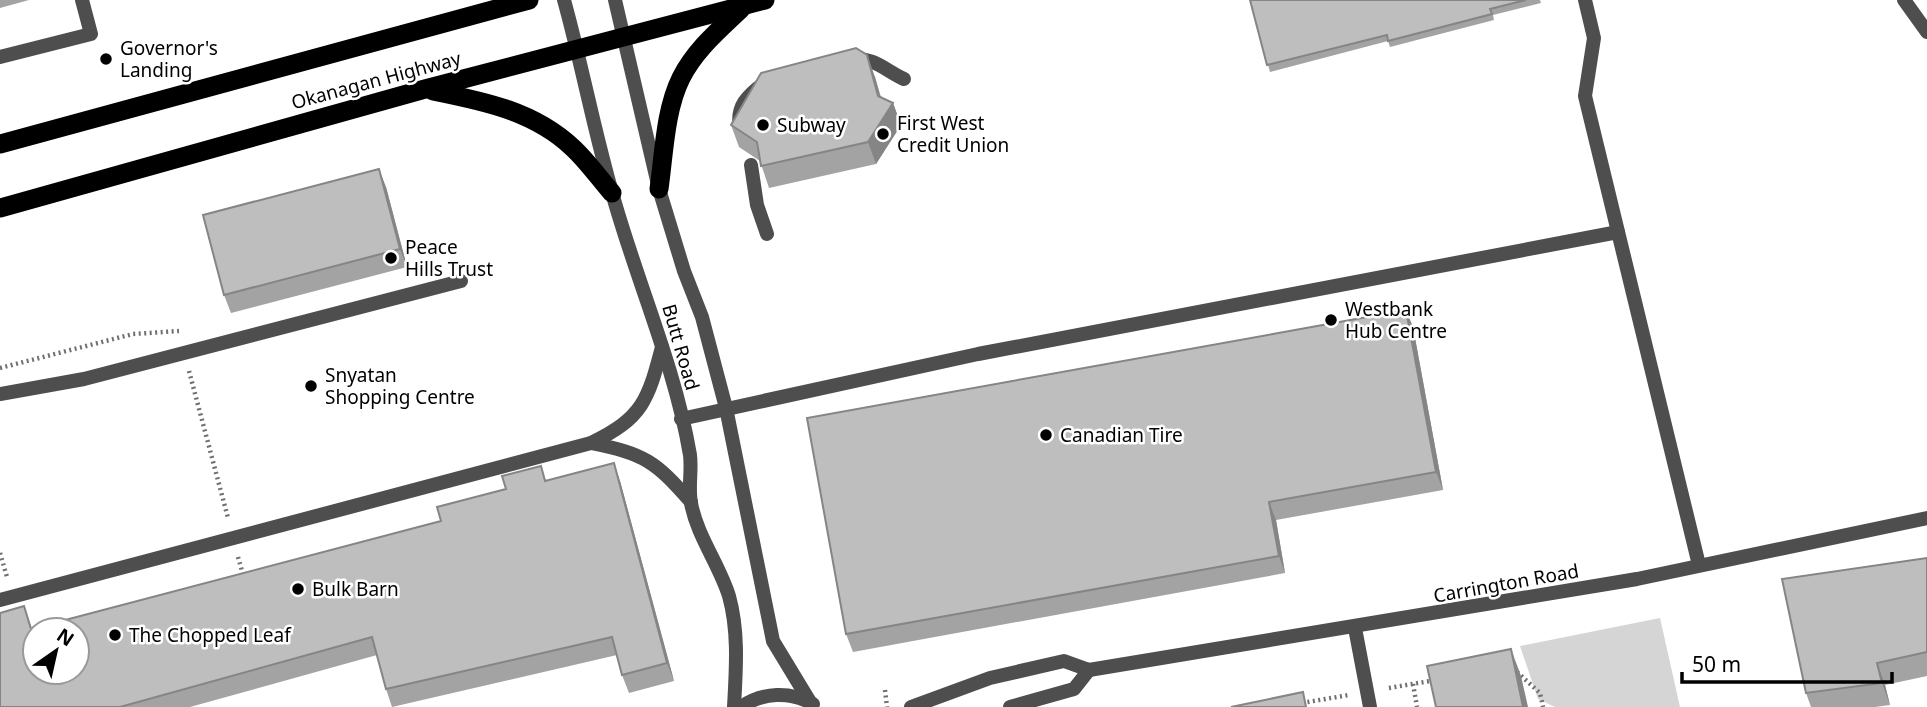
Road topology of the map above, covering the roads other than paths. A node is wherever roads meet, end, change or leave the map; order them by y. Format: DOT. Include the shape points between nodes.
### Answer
graph roads {
  1 [pos="82,0"];
  2 [pos="475,0"];
  3 [pos="529,0"];
  4 [pos="564,0"];
  5 [pos="615,0"];
  6 [pos="765,0"];
  7 [pos="1585,0"];
  8 [pos="1904,0"];
  9 [pos="744,6"];
  10 [pos="441,24"];
  11 [pos="1927,32"];
  12 [pos="625,38"];
  13 [pos="579,51"];
  14 [pos="0,57"];
  15 [pos="843,62"];
  16 [pos="904,79"];
  17 [pos="777,80"];
  18 [pos="425,89"];
  19 [pos="740,127"];
  20 [pos="0,144"];
  21 [pos="751,165"];
  22 [pos="659,189"];
  23 [pos="612,193"];
  24 [pos="0,208"];
  25 [pos="1618,232"];
  26 [pos="767,234"];
  27 [pos="461,281"];
  28 [pos="662,347"];
  29 [pos="0,394"];
  30 [pos="726,408"];
  31 [pos="681,419"];
  32 [pos="592,443"];
  33 [pos="691,502"];
  34 [pos="1927,518"];
  35 [pos="1699,565"];
  36 [pos="0,600"];
  37 [pos="1355,628"];
  38 [pos="1089,670"];
  39 [pos="814,705"];
  40 [pos="734,707"];
  41 [pos="741,707"];
  42 [pos="911,707"];
  43 [pos="1010,707"];
  44 [pos="1370,707"];
  1 -- 14 [label="street" via="91,34"];
  2 -- 10 [label="highway"];
  3 -- 10 [label="highway, Okanagan Highway"];
  4 -- 13 [label="street, Butt Road"];
  5 -- 12 [label="street, Butt Road"];
  6 -- 9 [label="highway, Okanagan Highway"];
  7 -- 25 [label="street" via="1594,38 1586,96"];
  8 -- 11 [label="street"];
  9 -- 12 [label="highway, Okanagan Highway"];
  9 -- 22 [label="highway" via="704,44 680,79"];
  10 -- 20 [label="highway, Okanagan Highway"];
  12 -- 13 [label="highway, Okanagan Highway"];
  12 -- 22 [label="street, Butt Road"];
  13 -- 18 [label="highway, Okanagan Highway"];
  13 -- 23 [label="street, Butt Road"];
  15 -- 16 [label="street" via="874,61"];
  17 -- 19 [label="street" via="764,83 748,96 737,113"];
  18 -- 23 [label="highway" via="525,115 572,147"];
  18 -- 24 [label="highway, Okanagan Highway"];
  21 -- 26 [label="street"];
  22 -- 30 [label="street, Butt Road" via="702,317"];
  23 -- 28 [label="street, Butt Road"];
  25 -- 30 [label="street" via="978,354"];
  25 -- 35 [label="street"];
  27 -- 29 [label="street" via="84,379"];
  28 -- 31 [label="street, Butt Road"];
  28 -- 32 [label="street" via="649,396 615,431"];
  30 -- 31 [label="street"];
  30 -- 39 [label="street, Butt Road" via="773,641"];
  31 -- 33 [label="street, Butt Road" via="690,457"];
  32 -- 33 [label="street" via="646,458"];
  32 -- 36 [label="street"];
  33 -- 40 [label="street, Butt Road" via="705,546 729,596 737,649"];
  34 -- 35 [label="street, Carrington Road"];
  35 -- 37 [label="street, Carrington Road"];
  37 -- 38 [label="street, Carrington Road"];
  37 -- 44 [label="street"];
  38 -- 42 [label="street, Carrington Road" via="1064,662 990,678"];
  38 -- 43 [label="street" via="1074,689"];
  39 -- 41 [label="street" via="791,695 770,695"];
}
